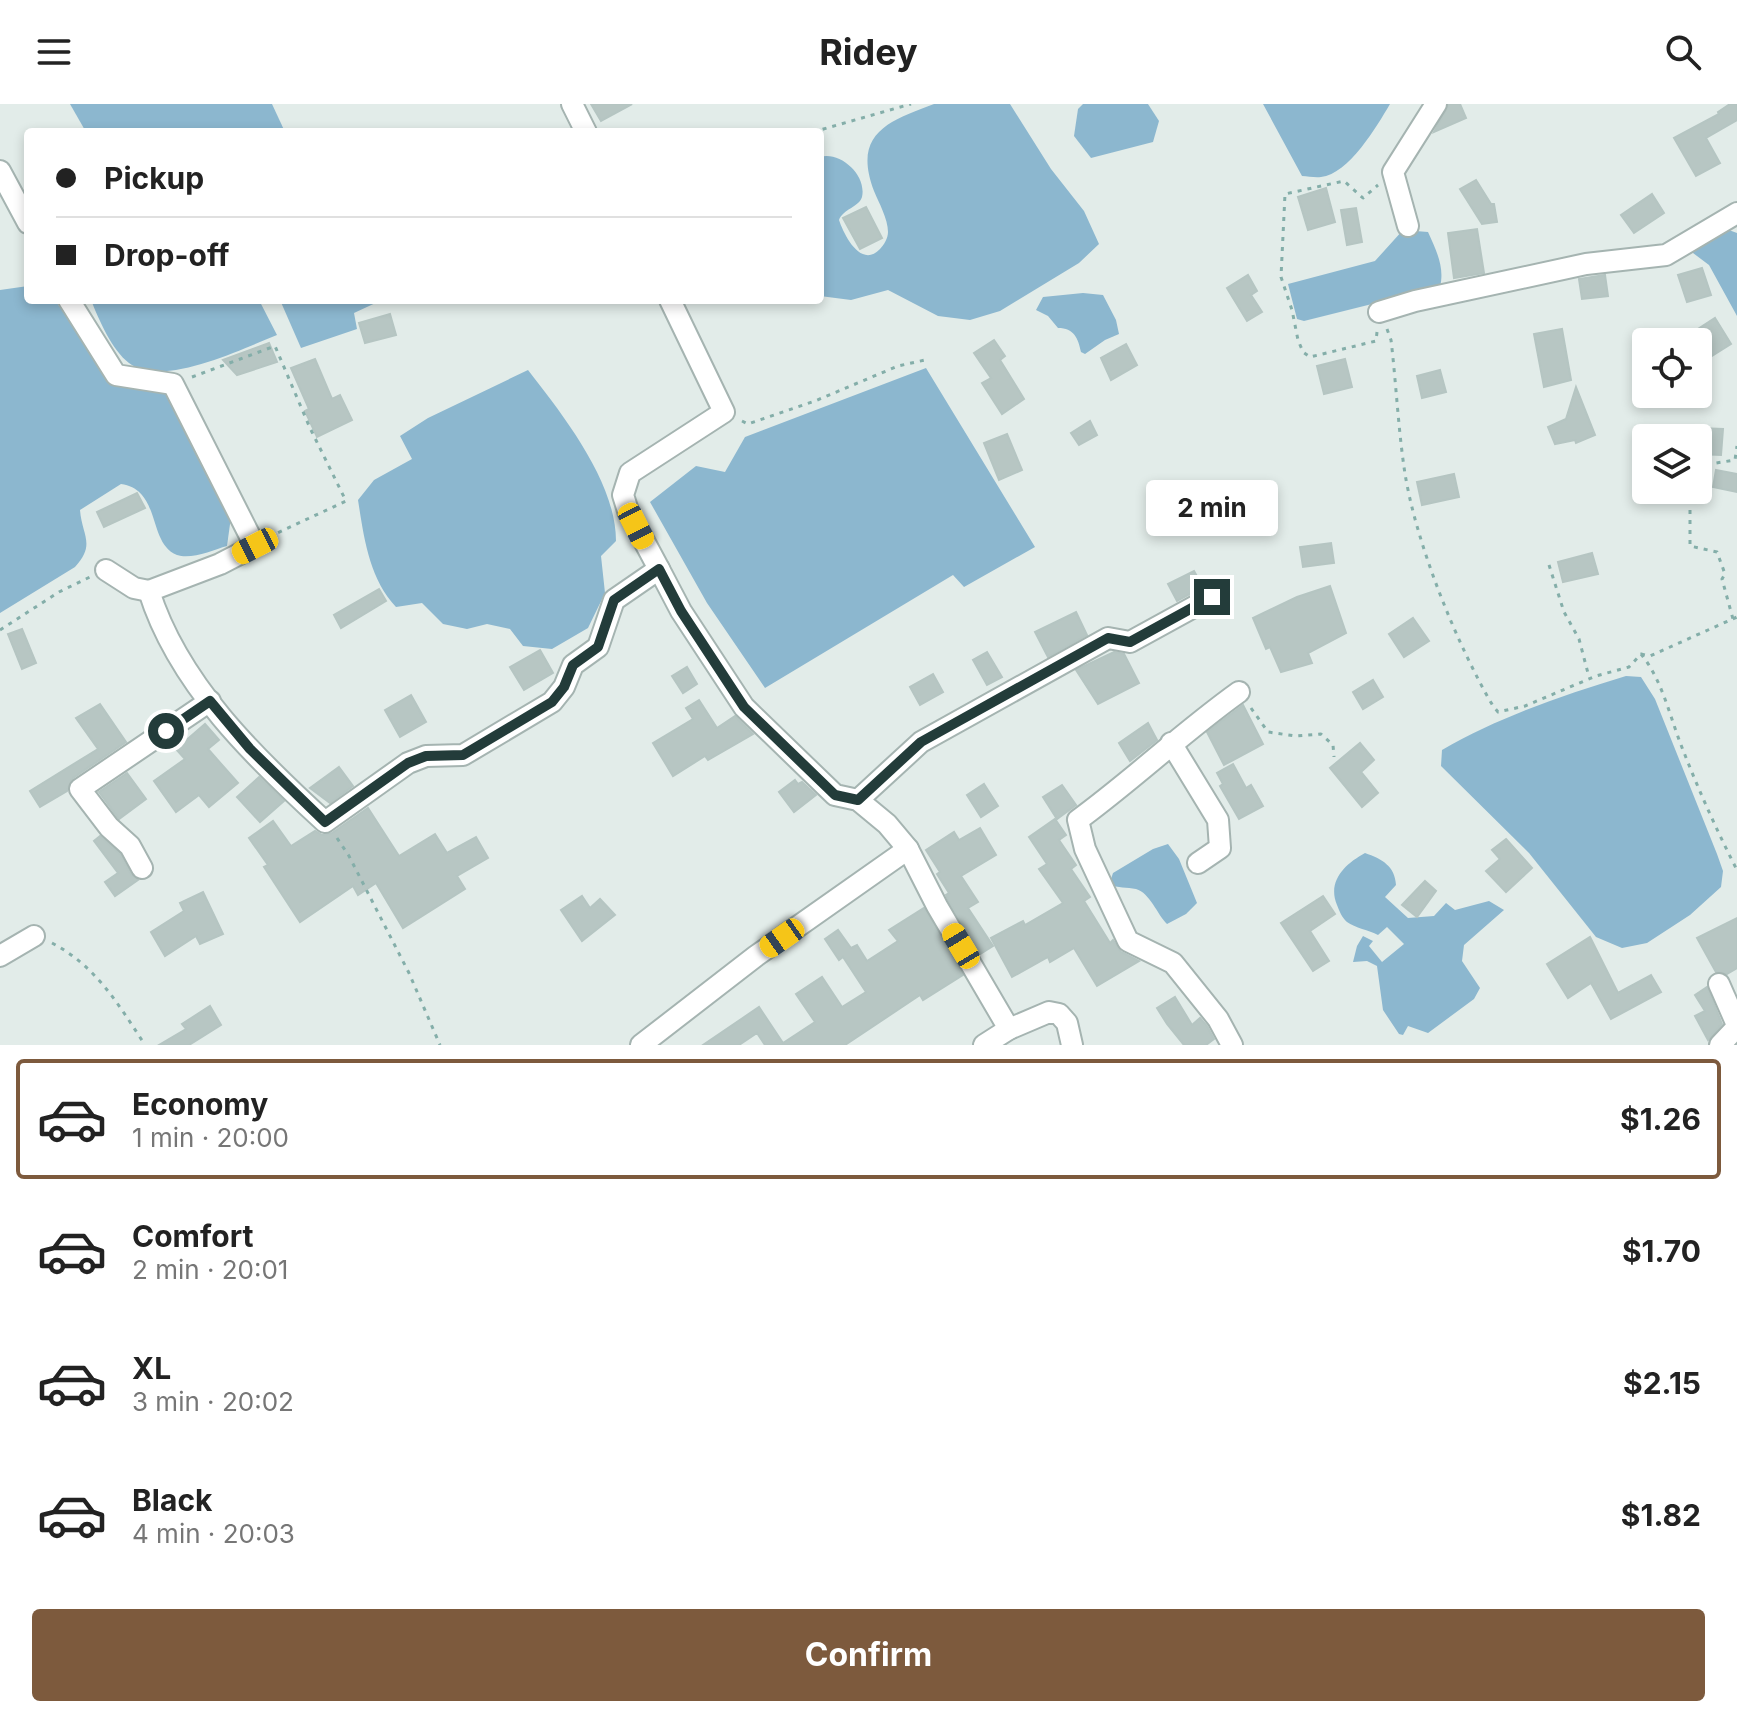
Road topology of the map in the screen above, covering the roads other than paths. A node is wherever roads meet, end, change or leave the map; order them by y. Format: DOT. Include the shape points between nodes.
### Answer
graph roads {
  1 [pos="572,104"];
  2 [pos="1436,104"];
  3 [pos="584,128"];
  4 [pos="0,171"];
  5 [pos="1737,213"];
  6 [pos="24,216"];
  7 [pos="1408,226"];
  8 [pos="72,304"];
  9 [pos="672,304"];
  10 [pos="1379,312"];
  11 [pos="659,569"];
  12 [pos="106,570"];
  13 [pos="149,591"];
  14 [pos="1212,597"];
  15 [pos="1239,692"];
  16 [pos="210,701"];
  17 [pos="1171,743"];
  18 [pos="858,800"];
  19 [pos="908,849"];
  20 [pos="1198,863"];
  21 [pos="142,868"];
  22 [pos="34,936"];
  23 [pos="0,956"];
  24 [pos="1719,984"];
  25 [pos="1737,1026"];
  26 [pos="1009,1029"];
  27 [pos="641,1045"];
  28 [pos="984,1045"];
  29 [pos="1072,1045"];
  30 [pos="1232,1045"];
  31 [pos="1720,1045"];
  1 -- 3 [label="street"];
  2 -- 7 [label="street" via="1393,172"];
  4 -- 6 [label="street"];
  5 -- 10 [label="street" via="1666,255 1586,264"];
  8 -- 13 [label="street" via="116,375 173,384 255,546"];
  9 -- 11 [label="street" via="724,412 630,473 623,495"];
  11 -- 16 [label="street" via="614,600 598,647 573,665 552,702 463,755 426,756 408,763 325,822 250,749"];
  11 -- 18 [label="street" via="744,707 835,795"];
  12 -- 13 [label="street"];
  13 -- 16 [label="street" via="167,637"];
  14 -- 18 [label="street" via="1130,642 1108,638 921,742"];
  15 -- 17 [label="street"];
  16 -- 21 [label="street" via="80,789 130,846"];
  17 -- 20 [label="street" via="1218,820 1220,848"];
  17 -- 30 [label="street" via="1078,820 1085,849 1128,941 1173,963"];
  18 -- 19 [label="street"];
  19 -- 26 [label="street"];
  19 -- 27 [label="street"];
  22 -- 23 [label="street"];
  24 -- 25 [label="street"];
  25 -- 31 [label="street"];
  26 -- 28 [label="street"];
  26 -- 29 [label="street" via="1049,1012 1059,1014"];
}
